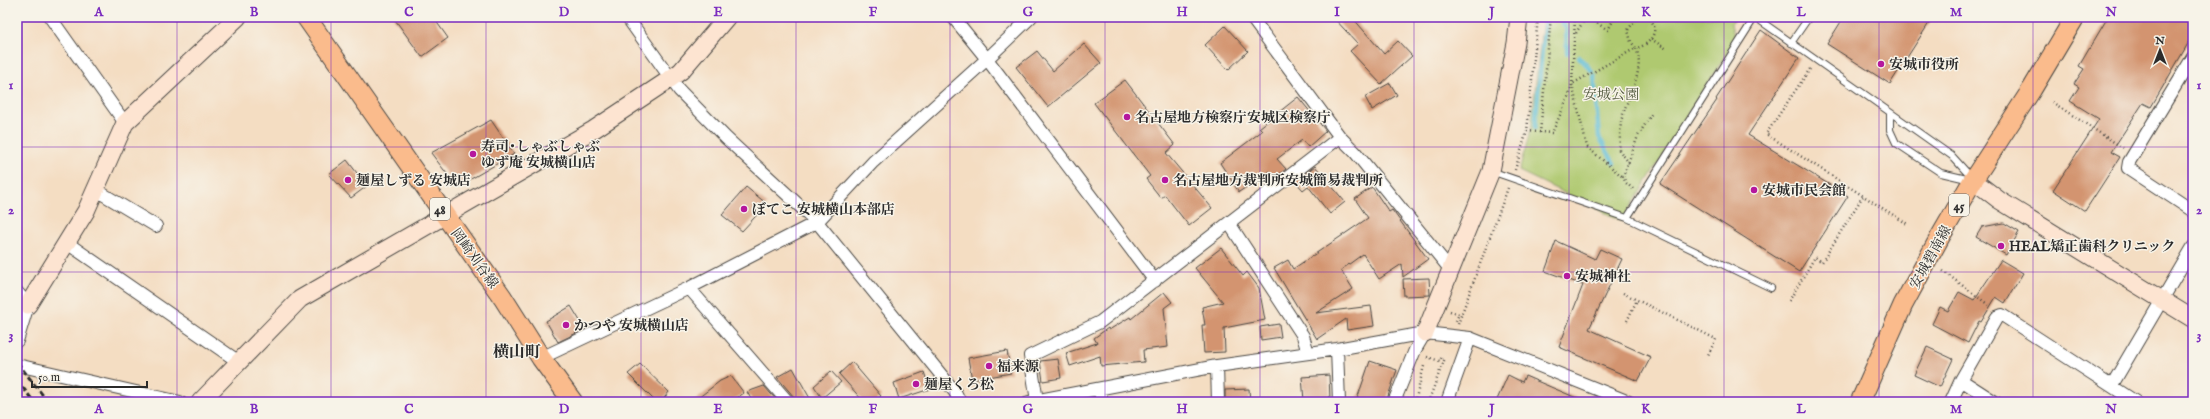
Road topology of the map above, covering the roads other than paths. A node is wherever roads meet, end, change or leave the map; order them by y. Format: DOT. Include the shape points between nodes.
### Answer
graph roads {
  1 [pos="50,17"];
  2 [pos="238,17"];
  3 [pos="306,17"];
  4 [pos="628,17"];
  5 [pos="728,17"];
  6 [pos="953,17"];
  7 [pos="1031,17"];
  8 [pos="1251,17"];
  9 [pos="1519,17"];
  10 [pos="1754,17"];
  11 [pos="1809,17"];
  12 [pos="2075,17"];
  13 [pos="1791,43"];
  14 [pos="2193,57"];
  15 [pos="987,59"];
  16 [pos="670,79"];
  17 [pos="1890,113"];
  18 [pos="125,123"];
  19 [pos="1340,137"];
  20 [pos="1491,171"];
  21 [pos="1973,180"];
  22 [pos="96,190"];
  23 [pos="2193,210"];
  24 [pos="445,216"];
  25 [pos="1627,218"];
  26 [pos="817,222"];
  27 [pos="1229,223"];
  28 [pos="156,226"];
  29 [pos="67,243"];
  30 [pos="2193,247"];
  31 [pos="1450,269"];
  32 [pos="1155,281"];
  33 [pos="689,288"];
  34 [pos="1771,288"];
  35 [pos="17,292"];
  36 [pos="2162,299"];
  37 [pos="28,305"];
  38 [pos="2193,319"];
  39 [pos="1425,333"];
  40 [pos="1470,338"];
  41 [pos="17,341"];
  42 [pos="1337,349"];
  43 [pos="1308,353"];
  44 [pos="541,358"];
  45 [pos="239,362"];
  46 [pos="17,365"];
  47 [pos="1217,366"];
  48 [pos="1961,380"];
  49 [pos="2112,385"];
  50 [pos="1101,389"];
  51 [pos="1033,401"];
  52 [pos="180,402"];
  53 [pos="200,402"];
  54 [pos="573,402"];
  55 [pos="788,402"];
  56 [pos="960,402"];
  57 [pos="1101,402"];
  58 [pos="1218,402"];
  59 [pos="1339,402"];
  60 [pos="1394,402"];
  61 [pos="1447,402"];
  62 [pos="1629,402"];
  63 [pos="1860,402"];
  64 [pos="1951,402"];
  65 [pos="1995,402"];
  66 [pos="2136,402"];
  1 -- 18 [label="street"];
  2 -- 18 [label="street"];
  3 -- 24 [label="main road, 岡崎刈谷線 / 48"];
  4 -- 16 [label="street"];
  5 -- 16 [label="street" via="681,71"];
  6 -- 15 [label="street"];
  7 -- 15 [label="street"];
  8 -- 19 [label="street"];
  9 -- 20 [label="street"];
  10 -- 13 [label="lane"];
  10 -- 25 [label="lane"];
  11 -- 13 [label="lane"];
  12 -- 21 [label="main road, 安城碧南線 / 45"];
  13 -- 17 [label="lane"];
  14 -- 23 [label="street" via="2133,155 2128,168"];
  15 -- 26 [label="street" via="873,162"];
  15 -- 32 [label="street"];
  16 -- 24 [label="street" via="593,130"];
  16 -- 26 [label="street" via="726,138"];
  17 -- 21 [label="lane" via="1952,156"];
  17 -- 21 [label="lane" via="1890,130 1896,143 1941,173"];
  18 -- 22 [label="street"];
  19 -- 27 [label="street"];
  19 -- 31 [label="street"];
  20 -- 25 [label="lane"];
  20 -- 31 [label="street"];
  21 -- 36 [label="street" via="1999,200"];
  21 -- 63 [label="main road, 安城碧南線 / 45" via="1903,305"];
  22 -- 28 [label="street"];
  22 -- 29 [label="street"];
  24 -- 44 [label="main road, 岡崎刈谷線 / 48" via="503,298"];
  24 -- 45 [label="street" via="300,300"];
  25 -- 34 [label="lane"];
  26 -- 33 [label="street"];
  26 -- 56 [label="street" via="955,392"];
  27 -- 32 [label="street"];
  27 -- 43 [label="street" via="1303,336"];
  29 -- 37 [label="street"];
  29 -- 45 [label="street"];
  30 -- 36 [label="street"];
  31 -- 39 [label="street"];
  32 -- 51 [label="street" via="1100,322 1030,356"];
  33 -- 44 [label="street"];
  33 -- 55 [label="street"];
  35 -- 37 [label="street"];
  36 -- 38 [label="street"];
  36 -- 49 [label="street"];
  37 -- 41 [label="street"];
  39 -- 40 [label="street"];
  39 -- 42 [label="street"];
  39 -- 60 [label="street" via="1415,350"];
  40 -- 61 [label="street"];
  40 -- 62 [label="street"];
  42 -- 43 [label="street"];
  42 -- 59 [label="street"];
  43 -- 47 [label="street"];
  44 -- 54 [label="main road, 岡崎刈谷線 / 48"];
  45 -- 53 [label="street"];
  46 -- 52 [label="street"];
  47 -- 50 [label="street"];
  47 -- 58 [label="street"];
  48 -- 49 [label="street" via="1997,317 2002,314"];
  48 -- 64 [label="street"];
  48 -- 65 [label="street"];
  49 -- 66 [label="street"];
  50 -- 51 [label="street"];
  50 -- 57 [label="street"];
}
